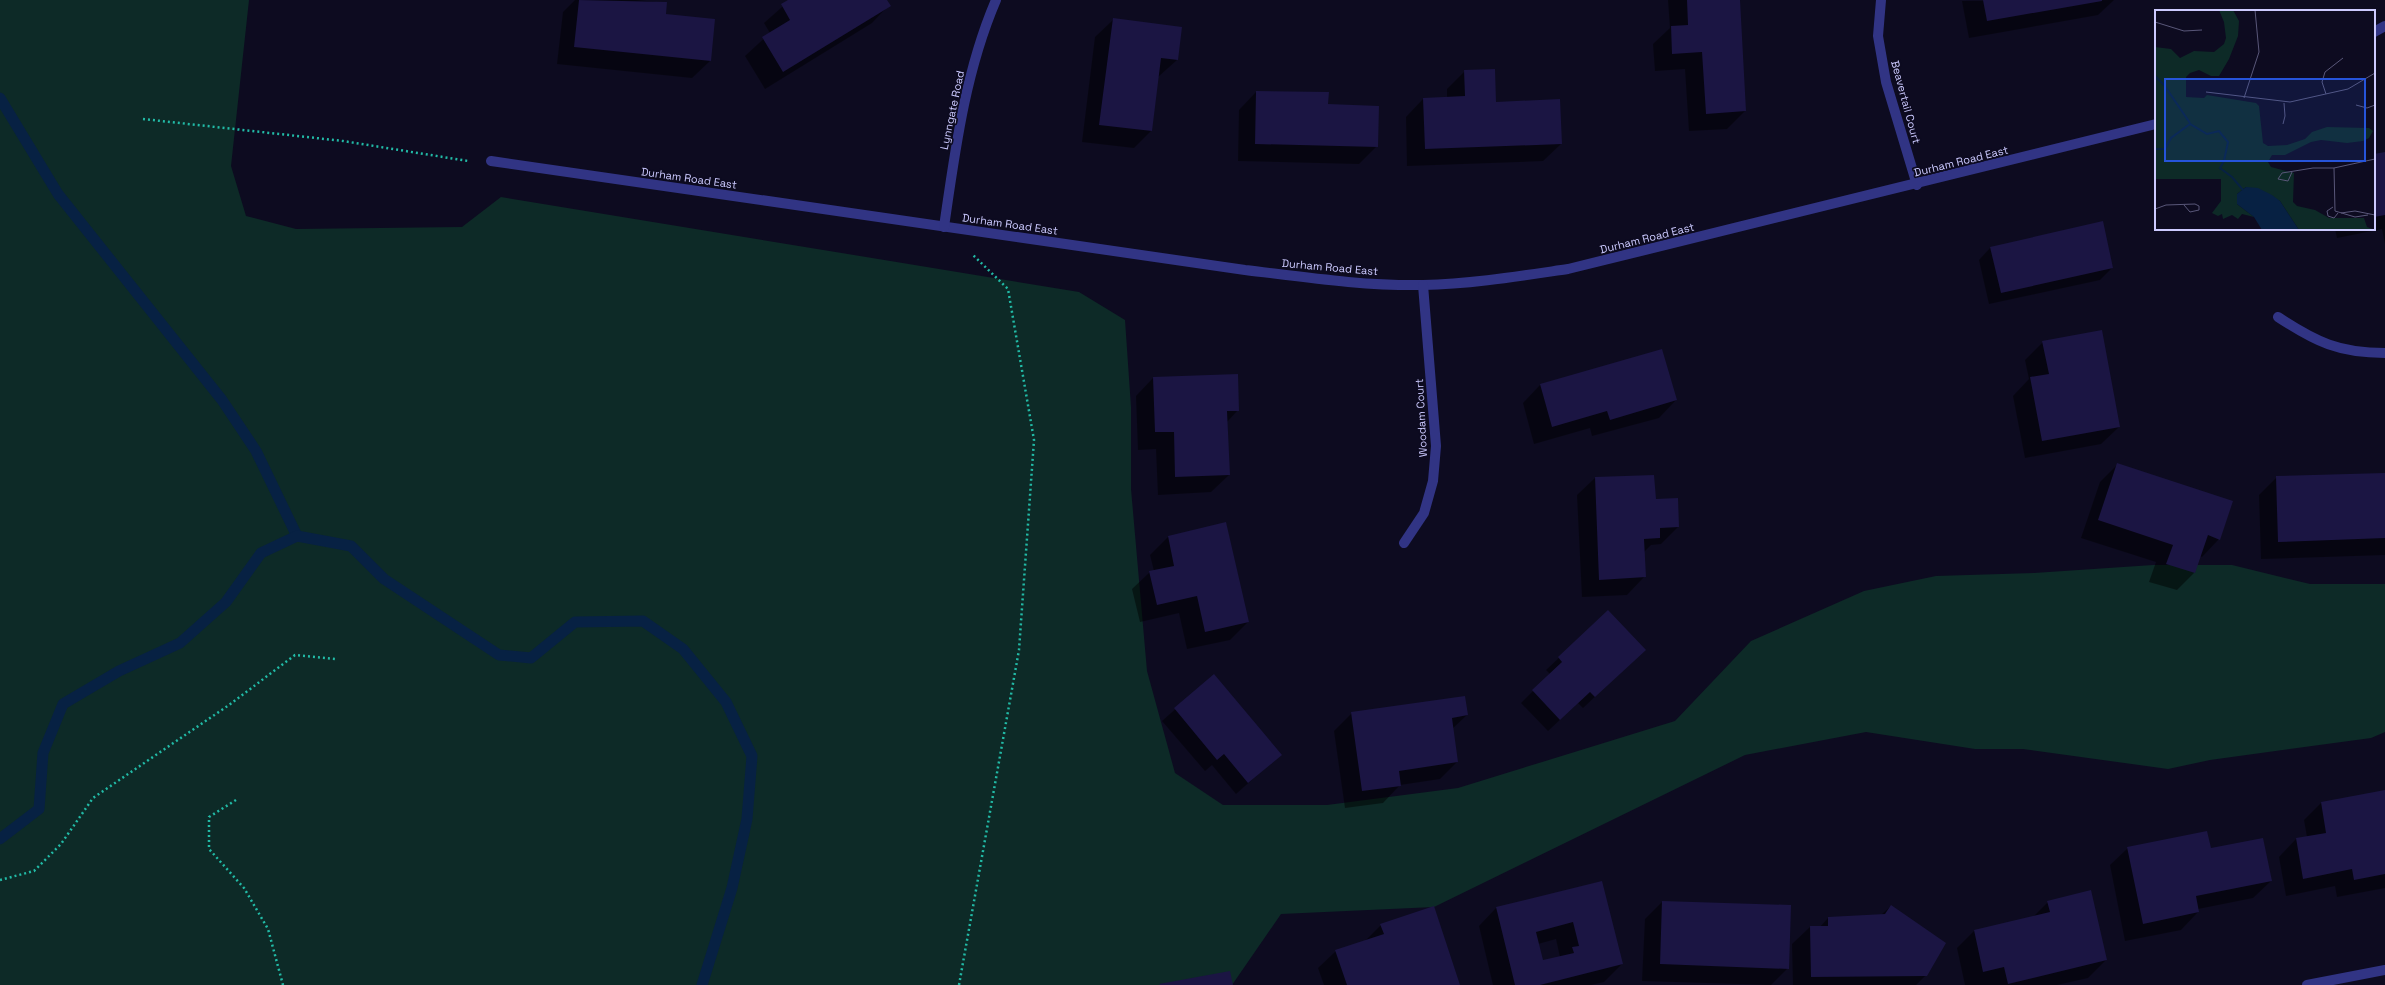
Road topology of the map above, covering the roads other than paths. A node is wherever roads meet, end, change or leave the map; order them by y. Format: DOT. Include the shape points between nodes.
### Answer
graph roads {
  1 [pos="996,0"];
  2 [pos="1881,0"];
  3 [pos="2385,26"];
  4 [pos="2375,31"];
  5 [pos="2155,124"];
  6 [pos="491,161"];
  7 [pos="1917,184"];
  8 [pos="944,227"];
  9 [pos="1423,285"];
  10 [pos="2278,317"];
  11 [pos="2385,353"];
  12 [pos="1404,543"];
  13 [pos="2385,970"];
  14 [pos="2307,985"];
  1 -- 8 [label="street, Lynngate Road" via="975,61 958,131"];
  2 -- 7 [label="street, Beavertail Court" via="1878,36 1886,82"];
  3 -- 4 [label="street"];
  5 -- 7 [label="street, Durham Road East"];
  6 -- 8 [label="street, Durham Road East"];
  7 -- 9 [label="street, Durham Road East" via="1568,269"];
  8 -- 9 [label="street, Durham Road East" via="1342,282"];
  9 -- 12 [label="street, Woodam Court" via="1436,446 1433,481 1424,513"];
  10 -- 11 [label="street" via="2308,336 2336,348"];
  13 -- 14 [label="street"];
}
